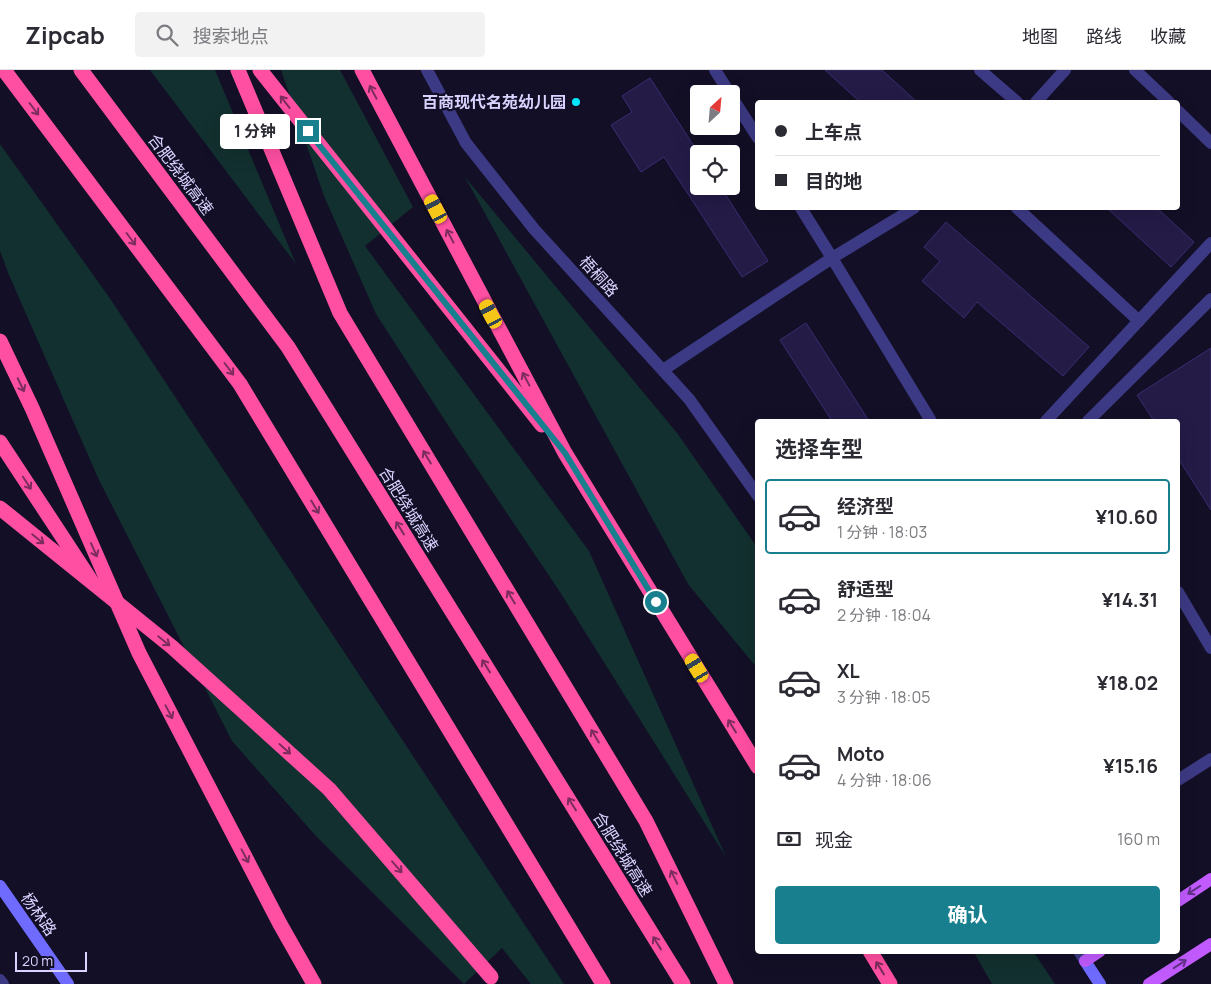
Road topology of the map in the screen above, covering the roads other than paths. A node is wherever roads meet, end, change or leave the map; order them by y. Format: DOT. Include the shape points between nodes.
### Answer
graph roads {
  1 [pos="4,70"];
  2 [pos="81,70"];
  3 [pos="238,70"];
  4 [pos="260,70"];
  5 [pos="362,70"];
  6 [pos="427,70"];
  7 [pos="715,70"];
  8 [pos="980,70"];
  9 [pos="1066,70"];
  10 [pos="1135,70"];
  11 [pos="725,85"];
  12 [pos="1015,100"];
  13 [pos="1038,100"];
  14 [pos="1167,100"];
  15 [pos="740,109"];
  16 [pos="1180,113"];
  17 [pos="755,133"];
  18 [pos="1211,143"];
  19 [pos="802,210"];
  20 [pos="911,210"];
  21 [pos="1019,210"];
  22 [pos="1211,243"];
  23 [pos="832,258"];
  24 [pos="1211,299"];
  25 [pos="1139,320"];
  26 [pos="0,341"];
  27 [pos="663,370"];
  28 [pos="930,419"];
  29 [pos="1048,419"];
  30 [pos="1090,419"];
  31 [pos="0,442"];
  32 [pos="565,453"];
  33 [pos="755,492"];
  34 [pos="0,508"];
  35 [pos="1180,595"];
  36 [pos="1211,648"];
  37 [pos="139,654"];
  38 [pos="1211,759"];
  39 [pos="755,763"];
  40 [pos="1180,779"];
  41 [pos="1211,879"];
  42 [pos="0,886"];
  43 [pos="1180,900"];
  44 [pos="1211,944"];
  45 [pos="872,954"];
  46 [pos="1082,956"];
  47 [pos="0,980"];
  48 [pos="494,980"];
  49 [pos="3,984"];
  50 [pos="68,984"];
  51 [pos="314,984"];
  52 [pos="603,984"];
  53 [pos="683,984"];
  54 [pos="726,984"];
  55 [pos="890,984"];
  56 [pos="1100,984"];
  57 [pos="1149,984"];
  1 -- 52 [label="highway, one-way" via="240,384"];
  53 -- 2 [label="highway, 合肥绕城高速, one-way" via="288,347"];
  54 -- 3 [label="highway, one-way" via="646,821 340,313"];
  32 -- 4 [label="highway, one-way"];
  32 -- 5 [label="highway, one-way"];
  6 -- 27 [label="street, 梧桐路" via="466,143 534,229"];
  7 -- 11 [label="street"];
  8 -- 12 [label="street"];
  9 -- 13 [label="street"];
  10 -- 14 [label="street"];
  15 -- 17 [label="street"];
  16 -- 18 [label="street"];
  19 -- 23 [label="street"];
  20 -- 23 [label="street"];
  21 -- 25 [label="street"];
  22 -- 25 [label="street"];
  23 -- 27 [label="street"];
  23 -- 28 [label="street"];
  24 -- 30 [label="street"];
  25 -- 29 [label="street"];
  26 -- 37 [label="highway, one-way"];
  27 -- 33 [label="street, 梧桐路" via="689,398"];
  31 -- 37 [label="highway, one-way"];
  39 -- 32 [label="highway, one-way"];
  34 -- 48 [label="highway, one-way, bridge" via="172,647 329,789"];
  35 -- 36 [label="street"];
  37 -- 51 [label="highway, one-way"];
  38 -- 40 [label="street"];
  41 -- 43 [label="main road, one-way"];
  42 -- 50 [label="street, 杨林路"];
  57 -- 44 [label="main road, one-way"];
  55 -- 45 [label="highway, one-way"];
  46 -- 56 [label="street"];
  47 -- 49 [label="street"];
}
